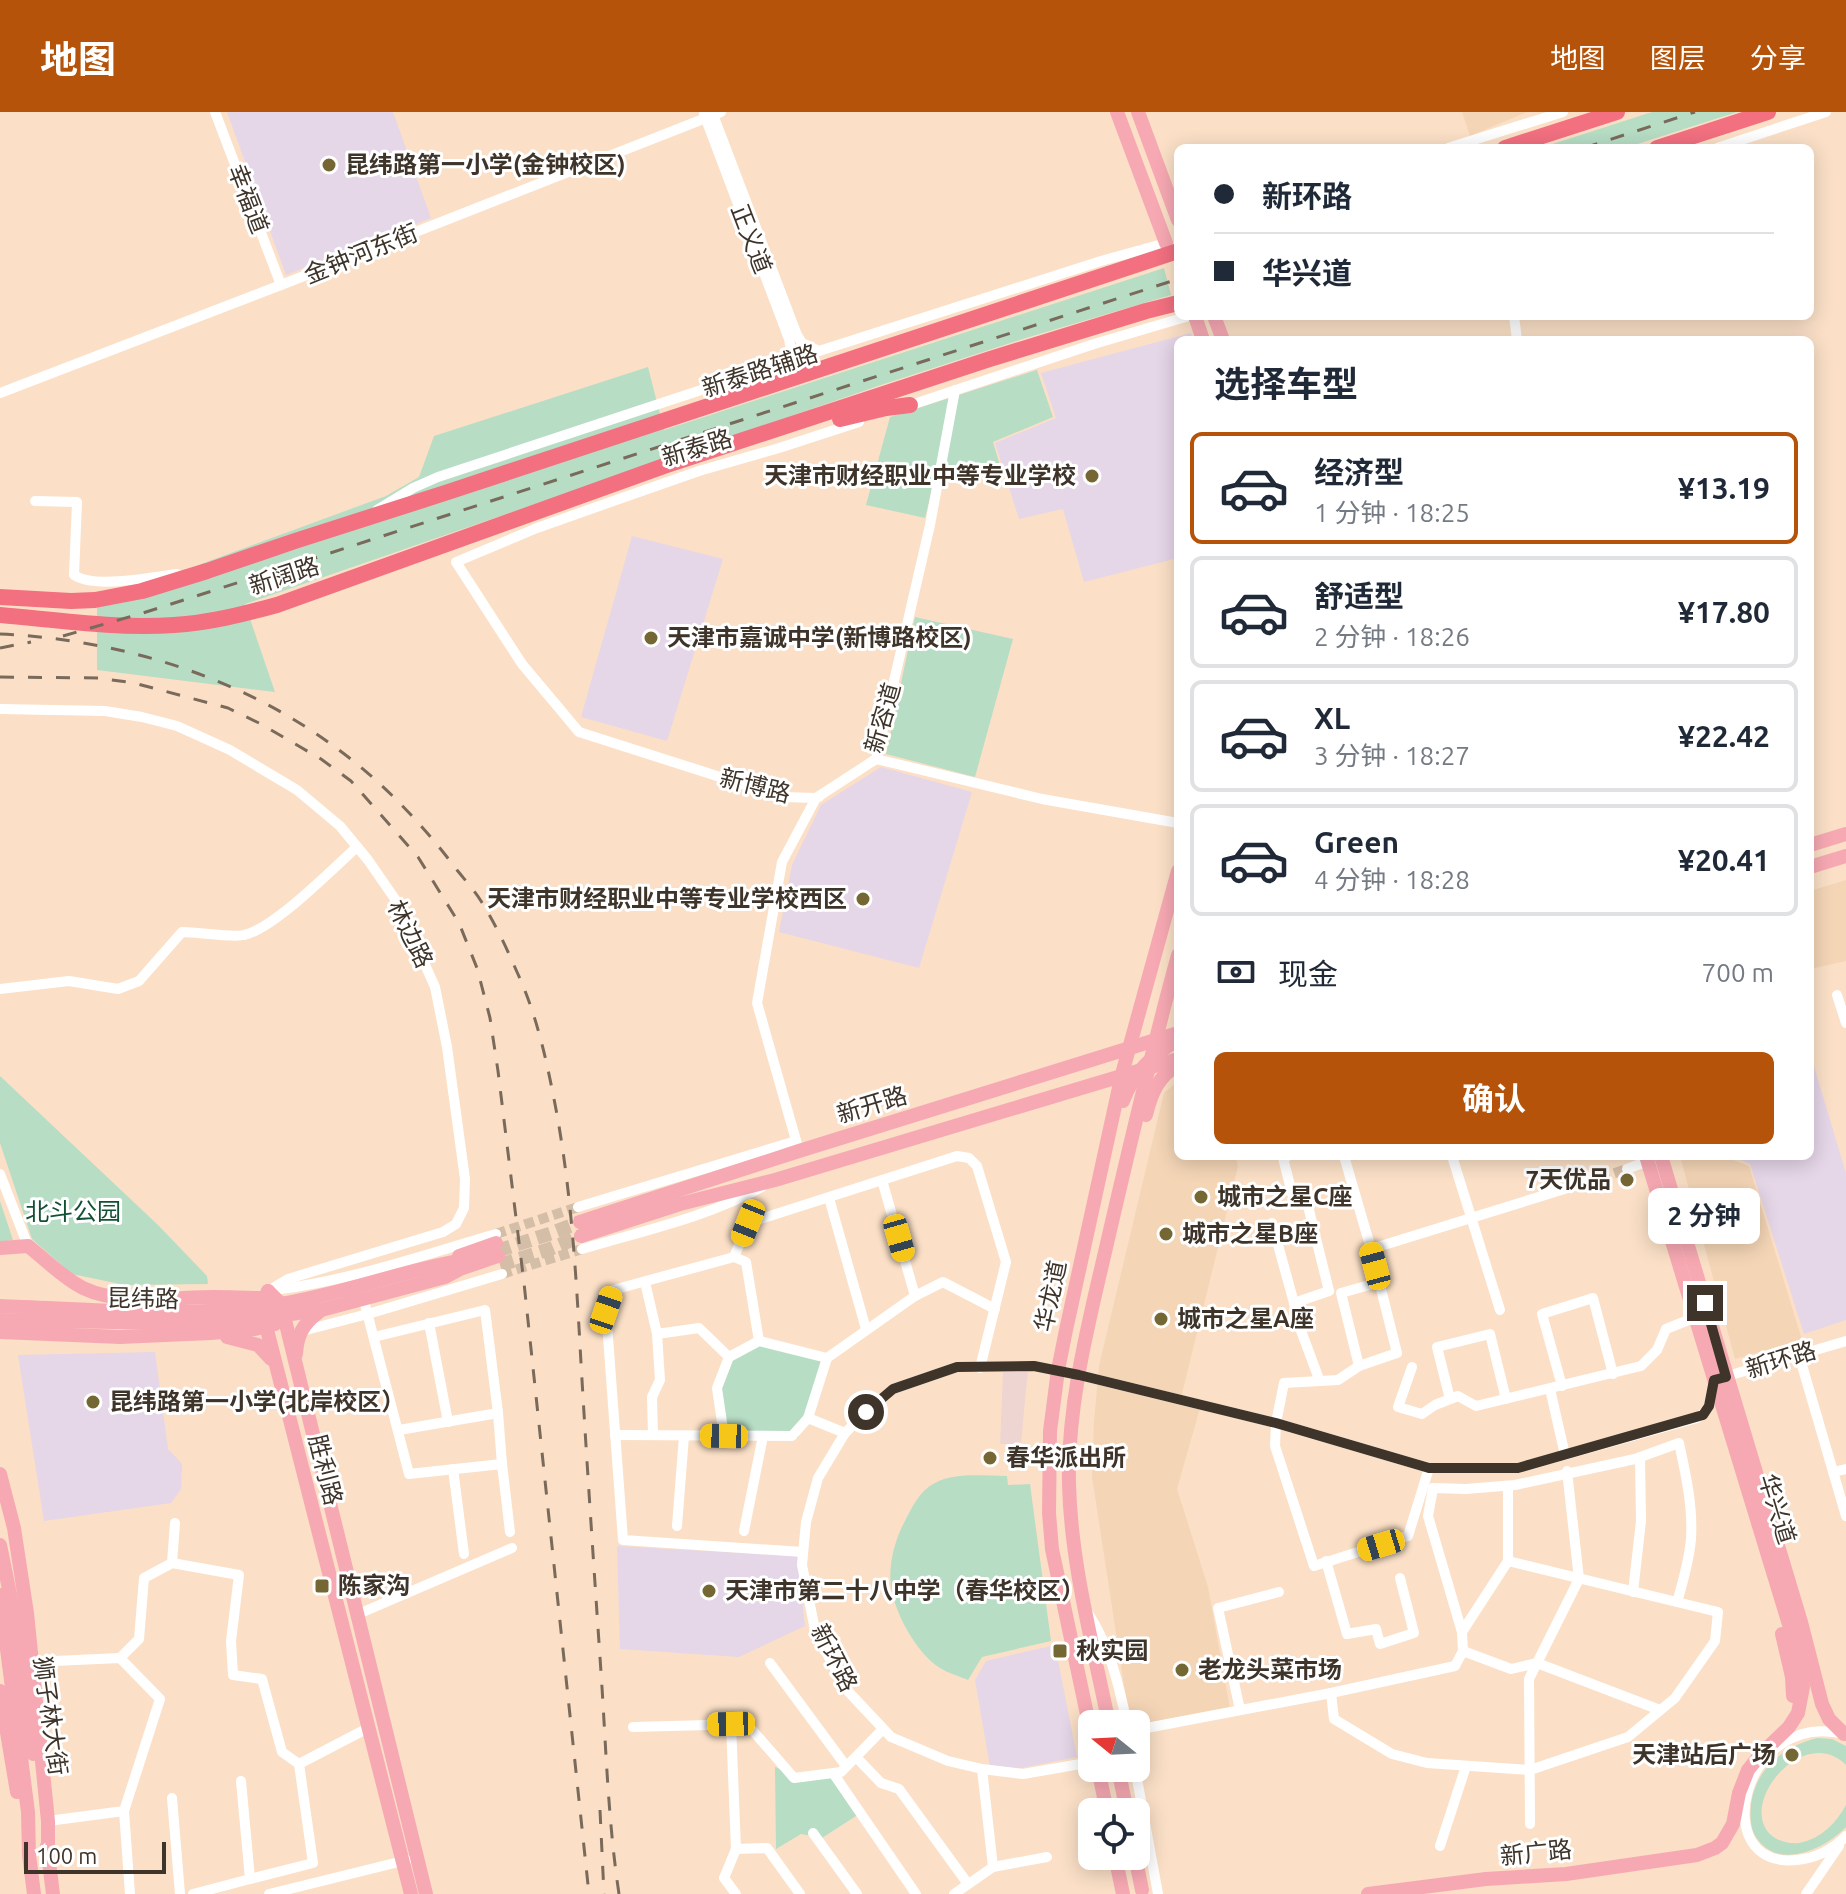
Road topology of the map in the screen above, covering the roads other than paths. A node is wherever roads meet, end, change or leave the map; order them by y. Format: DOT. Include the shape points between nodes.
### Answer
graph roads {
  1 [pos="215,112"];
  2 [pos="1117,112"];
  3 [pos="1138,112"];
  4 [pos="1563,112"];
  5 [pos="1617,112"];
  6 [pos="1768,112"];
  7 [pos="1826,112"];
  8 [pos="711,114"];
  9 [pos="1461,144"];
  10 [pos="1517,144"];
  11 [pos="1669,144"];
  12 [pos="1729,144"];
  13 [pos="1166,188"];
  14 [pos="1174,198"];
  15 [pos="1174,209"];
  16 [pos="1172,247"];
  17 [pos="281,285"];
  18 [pos="1174,304"];
  19 [pos="1178,320"];
  20 [pos="819,351"];
  21 [pos="781,364"];
  22 [pos="955,390"];
  23 [pos="0,393"];
  24 [pos="910,405"];
  25 [pos="714,450"];
  26 [pos="35,501"];
  27 [pos="364,520"];
  28 [pos="456,562"];
  29 [pos="207,571"];
  30 [pos="0,597"];
  31 [pos="0,615"];
  32 [pos="0,709"];
  33 [pos="876,759"];
  34 [pos="816,798"];
  35 [pos="1174,822"];
  36 [pos="1846,834"];
  37 [pos="1814,844"];
  38 [pos="357,847"];
  39 [pos="1846,856"];
  40 [pos="1814,866"];
  41 [pos="1174,885"];
  42 [pos="1174,969"];
  43 [pos="0,989"];
  44 [pos="1837,995"];
  45 [pos="1846,1023"];
  46 [pos="1174,1034"];
  47 [pos="1154,1040"];
  48 [pos="1174,1043"];
  49 [pos="1129,1047"];
  50 [pos="1174,1060"];
  51 [pos="1145,1065"];
  52 [pos="1174,1068"];
  53 [pos="1122,1074"];
  54 [pos="798,1146"];
  55 [pos="1105,1150"];
  56 [pos="1284,1160"];
  57 [pos="1345,1160"];
  58 [pos="1453,1160"];
  59 [pos="1647,1160"];
  60 [pos="1653,1160"];
  61 [pos="1653,1160"];
  62 [pos="1627,1169"];
  63 [pos="0,1174"];
  64 [pos="1600,1178"];
  65 [pos="882,1180"];
  66 [pos="829,1198"];
  67 [pos="1473,1219"];
  68 [pos="1272,1223"];
  69 [pos="28,1246"];
  70 [pos="0,1248"];
  71 [pos="1106,1249"];
  72 [pos="1371,1249"];
  73 [pos="498,1254"];
  74 [pos="734,1257"];
  75 [pos="444,1270"];
  76 [pos="645,1282"];
  77 [pos="1380,1282"];
  78 [pos="303,1287"];
  79 [pos="915,1296"];
  80 [pos="363,1297"];
  81 [pos="325,1302"];
  82 [pos="1294,1303"];
  83 [pos="0,1306"];
  84 [pos="995,1309"];
  85 [pos="1500,1310"];
  86 [pos="368,1314"];
  87 [pos="224,1315"];
  88 [pos="1696,1317"];
  89 [pos="277,1318"];
  90 [pos="0,1320"];
  91 [pos="429,1323"];
  92 [pos="866,1329"];
  93 [pos="0,1332"];
  94 [pos="211,1333"];
  95 [pos="657,1334"];
  96 [pos="374,1337"];
  97 [pos="759,1341"];
  98 [pos="1846,1341"];
  99 [pos="1799,1355"];
  100 [pos="729,1357"];
  101 [pos="827,1358"];
  102 [pos="1359,1366"];
  103 [pos="1412,1367"];
  104 [pos="980,1368"];
  105 [pos="1058,1370"];
  106 [pos="278,1371"];
  107 [pos="1613,1374"];
  108 [pos="1079,1375"];
  109 [pos="1720,1378"];
  110 [pos="1319,1379"];
  111 [pos="1562,1386"];
  112 [pos="1550,1389"];
  113 [pos="1450,1399"];
  114 [pos="1506,1399"];
  115 [pos="498,1413"];
  116 [pos="808,1418"];
  117 [pos="448,1422"];
  118 [pos="1276,1423"];
  119 [pos="399,1430"];
  120 [pos="845,1433"];
  121 [pos="615,1435"];
  122 [pos="653,1435"];
  123 [pos="684,1436"];
  124 [pos="724,1436"];
  125 [pos="763,1436"];
  126 [pos="1565,1455"];
  127 [pos="1640,1457"];
  128 [pos="502,1464"];
  129 [pos="1429,1468"];
  130 [pos="453,1469"];
  131 [pos="1846,1469"];
  132 [pos="1568,1472"];
  133 [pos="1833,1472"];
  134 [pos="0,1474"];
  135 [pos="1508,1486"];
  136 [pos="1846,1516"];
  137 [pos="175,1523"];
  138 [pos="677,1526"];
  139 [pos="744,1531"];
  140 [pos="510,1532"];
  141 [pos="0,1545"];
  142 [pos="512,1548"];
  143 [pos="803,1552"];
  144 [pos="464,1554"];
  145 [pos="1326,1561"];
  146 [pos="1508,1561"];
  147 [pos="172,1563"];
  148 [pos="1771,1566"];
  149 [pos="1400,1578"];
  150 [pos="1579,1579"];
  151 [pos="1279,1592"];
  152 [pos="1633,1592"];
  153 [pos="0,1595"];
  154 [pos="1677,1602"];
  155 [pos="1086,1609"];
  156 [pos="356,1615"];
  157 [pos="1462,1632"];
  158 [pos="1463,1651"];
  159 [pos="120,1658"];
  160 [pos="33,1662"];
  161 [pos="770,1663"];
  162 [pos="1537,1663"];
  163 [pos="0,1691"];
  164 [pos="1331,1693"];
  165 [pos="1086,1710"];
  166 [pos="1106,1710"];
  167 [pos="1124,1710"];
  168 [pos="1240,1710"];
  169 [pos="1660,1710"];
  170 [pos="731,1724"];
  171 [pos="633,1727"];
  172 [pos="1150,1727"];
  173 [pos="368,1728"];
  174 [pos="883,1729"];
  175 [pos="1845,1735"];
  176 [pos="25,1740"];
  177 [pos="856,1757"];
  178 [pos="299,1764"];
  179 [pos="1078,1764"];
  180 [pos="846,1766"];
  181 [pos="1466,1766"];
  182 [pos="982,1769"];
  183 [pos="1530,1770"];
  184 [pos="833,1773"];
  185 [pos="241,1781"];
  186 [pos="1138,1782"];
  187 [pos="172,1798"];
  188 [pos="124,1811"];
  189 [pos="48,1821"];
  190 [pos="1530,1824"];
  191 [pos="813,1833"];
  192 [pos="1845,1837"];
  193 [pos="1440,1846"];
  194 [pos="736,1849"];
  195 [pos="1708,1852"];
  196 [pos="48,1854"];
  197 [pos="29,1855"];
  198 [pos="1047,1857"];
  199 [pos="410,1860"];
  200 [pos="993,1867"];
  201 [pos="1118,1870"];
  202 [pos="1138,1870"];
  203 [pos="1589,1870"];
  204 [pos="250,1879"];
  205 [pos="968,1884"];
  206 [pos="1142,1890"];
  207 [pos="34,1894"];
  208 [pos="53,1894"];
  209 [pos="130,1894"];
  210 [pos="180,1894"];
  211 [pos="193,1894"];
  212 [pos="269,1894"];
  213 [pos="411,1894"];
  214 [pos="426,1894"];
  215 [pos="736,1894"];
  216 [pos="800,1894"];
  217 [pos="857,1894"];
  218 [pos="916,1894"];
  219 [pos="954,1894"];
  220 [pos="1123,1894"];
  221 [pos="1158,1894"];
  222 [pos="1368,1894"];
  223 [pos="1806,1894"];
  1 -- 17 [label="street, 幸福道"];
  2 -- 16 [label="main road"];
  3 -- 13 [label="main road"];
  4 -- 9 [label="street"];
  5 -- 10 [label="highway"];
  6 -- 11 [label="highway"];
  7 -- 12 [label="street"];
  8 -- 17 [label="street, 金钟河东街"];
  8 -- 20 [label="street, 正义道" via="797,335"];
  8 -- 21 [label="street, 正义道" via="789,339 791,349"];
  13 -- 14 [label="street"];
  13 -- 15 [label="main road"];
  16 -- 20 [label="street, 新泰路辅路" via="1088,265"];
  16 -- 27 [label="highway, 新阔路"];
  17 -- 23 [label="street, 金钟河东街"];
  18 -- 25 [label="highway"];
  19 -- 22 [label="street, 新泰路"];
  20 -- 21 [label="street, 新泰路辅路"];
  21 -- 27 [label="street, 新泰路辅路" via="438,477"];
  22 -- 24 [label="street, 新泰路"];
  22 -- 33 [label="street, 新容道"];
  24 -- 25 [label="highway"];
  24 -- 28 [label="street, 新泰路" via="651,487"];
  25 -- 31 [label="highway, 新阔路" via="240,615 146,626"];
  26 -- 29 [label="street" via="77,502 74,575 81,580"];
  27 -- 29 [label="highway, 新阔路"];
  28 -- 34 [label="street, 新博路" via="522,664 579,732 783,797"];
  29 -- 30 [label="highway, 新阔路" via="95,600"];
  32 -- 38 [label="street, 林边路" via="105,711 177,726 297,790"];
  33 -- 34 [label="street, 新博路"];
  33 -- 35 [label="street" via="1042,799"];
  34 -- 54 [label="street" via="782,862 757,1003"];
  36 -- 37 [label="main road"];
  38 -- 43 [label="street" via="264,927 242,936 182,932 139,981 118,989 69,981"];
  38 -- 89 [label="street, 林边路" via="397,902 435,987 465,1179 464,1208 456,1224 443,1232 288,1279"];
  39 -- 40 [label="main road"];
  41 -- 49 [label="main road, 华龙道"];
  42 -- 47 [label="main road"];
  44 -- 45 [label="street"];
  46 -- 47 [label="main road, 新开路"];
  47 -- 49 [label="main road, 新开路"];
  47 -- 51 [label="main road"];
  48 -- 51 [label="main road"];
  49 -- 53 [label="main road, 华龙道"];
  49 -- 54 [label="main road, 新开路"];
  50 -- 51 [label="main road, 新开路"];
  51 -- 53 [label="main road, 新开路"];
  51 -- 55 [label="main road" via="1125,1095"];
  51 -- 71 [label="main road"];
  52 -- 71 [label="main road" via="1150,1098 1124,1209"];
  53 -- 54 [label="main road, 新开路" via="775,1180 580,1228"];
  53 -- 55 [label="main road, 华龙道"];
  55 -- 105 [label="main road, 华龙道"];
  56 -- 82 [label="street" via="1295,1205 1307,1202 1329,1291"];
  57 -- 72 [label="street"];
  58 -- 67 [label="street"];
  59 -- 62 [label="street"];
  60 -- 88 [label="main road, 华兴道"];
  61 -- 109 [label="main road, 华兴道"];
  63 -- 69 [label="street"];
  64 -- 67 [label="street"];
  65 -- 66 [label="street"];
  65 -- 79 [label="street"];
  65 -- 84 [label="street" via="957,1156 977,1166 1006,1262"];
  66 -- 74 [label="street" via="748,1223"];
  66 -- 92 [label="street"];
  67 -- 72 [label="street"];
  67 -- 85 [label="street"];
  68 -- 82 [label="street"];
  69 -- 70 [label="main road"];
  69 -- 89 [label="main road" via="73,1282 97,1293 143,1299 216,1297"];
  71 -- 108 [label="main road"];
  72 -- 77 [label="street"];
  73 -- 75 [label="main road"];
  73 -- 78 [label="street" via="414,1258"];
  73 -- 86 [label="street"];
  74 -- 76 [label="street"];
  74 -- 97 [label="street" via="746,1262"];
  75 -- 80 [label="main road"];
  75 -- 81 [label="main road"];
  76 -- 95 [label="street"];
  76 -- 121 [label="street" via="613,1290 606,1310"];
  77 -- 102 [label="street" via="1397,1353"];
  77 -- 102 [label="street" via="1341,1293"];
  78 -- 89 [label="street"];
  78 -- 89 [label="street"];
  79 -- 84 [label="street" via="943,1282"];
  79 -- 92 [label="street"];
  80 -- 81 [label="main road"];
  80 -- 86 [label="street"];
  81 -- 89 [label="main road"];
  81 -- 89 [label="main road" via="316,1314"];
  82 -- 110 [label="street"];
  83 -- 87 [label="main road, 昆纬路"];
  84 -- 104 [label="street"];
  86 -- 89 [label="street"];
  86 -- 96 [label="street"];
  87 -- 89 [label="main road, 昆纬路"];
  87 -- 90 [label="main road, 昆纬路" via="168,1323"];
  88 -- 107 [label="street" via="1666,1329 1657,1350 1641,1366"];
  88 -- 109 [label="main road, 华兴道"];
  89 -- 94 [label="main road"];
  89 -- 106 [label="main road, 胜利路"];
  89 -- 156 [label="main road, 胜利路" via="297,1346 296,1367"];
  91 -- 96 [label="street"];
  91 -- 115 [label="street" via="485,1310"];
  91 -- 117 [label="street"];
  92 -- 101 [label="street"];
  93 -- 94 [label="main road" via="120,1337"];
  94 -- 106 [label="main road" via="258,1345"];
  95 -- 100 [label="street" via="699,1328"];
  95 -- 122 [label="street" via="660,1380 652,1397"];
  96 -- 119 [label="street"];
  97 -- 100 [label="street"];
  97 -- 101 [label="street"];
  98 -- 99 [label="street, 新环路"];
  99 -- 109 [label="street, 新环路"];
  99 -- 133 [label="street"];
  100 -- 124 [label="street" via="717,1388"];
  101 -- 116 [label="street"];
  102 -- 118 [label="street" via="1338,1380 1284,1383"];
  103 -- 113 [label="street" via="1398,1407 1422,1414"];
  104 -- 105 [label="street, 新环路"];
  104 -- 120 [label="street, 新环路" via="957,1367 893,1389"];
  105 -- 108 [label="street, 新环路"];
  105 -- 165 [label="main road, 华龙道" via="1050,1431 1049,1513"];
  106 -- 173 [label="main road, 胜利路"];
  107 -- 111 [label="street"];
  107 -- 111 [label="street" via="1593,1298 1542,1314"];
  108 -- 118 [label="street, 新环路"];
  108 -- 155 [label="main road" via="1069,1482"];
  109 -- 126 [label="street, 新环路" via="1709,1406 1697,1418"];
  109 -- 148 [label="main road, 华兴道"];
  109 -- 175 [label="main road, 华兴道" via="1801,1622 1822,1704"];
  111 -- 112 [label="street"];
  112 -- 114 [label="street"];
  112 -- 126 [label="street"];
  113 -- 114 [label="street" via="1458,1396 1476,1406"];
  113 -- 114 [label="street" via="1437,1347 1490,1334"];
  115 -- 117 [label="street"];
  115 -- 128 [label="street"];
  116 -- 120 [label="street"];
  116 -- 125 [label="street" via="792,1436"];
  117 -- 119 [label="street"];
  118 -- 129 [label="street, 新环路"];
  118 -- 145 [label="street" via="1275,1446 1314,1566"];
  119 -- 130 [label="street" via="409,1474"];
  120 -- 143 [label="street, 新环路" via="818,1478"];
  121 -- 122 [label="street"];
  121 -- 143 [label="street" via="623,1540"];
  122 -- 123 [label="street"];
  123 -- 124 [label="street"];
  123 -- 138 [label="street"];
  124 -- 125 [label="street"];
  125 -- 139 [label="street"];
  126 -- 129 [label="street, 新环路" via="1518,1468"];
  127 -- 132 [label="street"];
  127 -- 152 [label="street" via="1641,1521"];
  127 -- 154 [label="street" via="1679,1443 1691,1538"];
  128 -- 130 [label="street"];
  128 -- 140 [label="street"];
  129 -- 145 [label="street" via="1408,1536"];
  130 -- 144 [label="street"];
  131 -- 133 [label="street"];
  132 -- 135 [label="street"];
  132 -- 150 [label="street"];
  133 -- 136 [label="street"];
  134 -- 160 [label="main road" via="14,1528"];
  135 -- 146 [label="street"];
  135 -- 157 [label="street" via="1433,1488 1428,1516"];
  137 -- 147 [label="street"];
  141 -- 176 [label="main road, 狮子林大街" via="13,1609"];
  142 -- 156 [label="street"];
  143 -- 174 [label="street, 新环路" via="815,1630 844,1687"];
  145 -- 149 [label="street" via="1347,1634 1376,1629 1380,1644 1414,1633"];
  146 -- 150 [label="street"];
  146 -- 157 [label="street"];
  147 -- 159 [label="street" via="144,1578 139,1639"];
  147 -- 178 [label="street" via="239,1575 231,1641 233,1675 262,1679 282,1752"];
  148 -- 195 [label="main road, 华兴道" via="1799,1659 1802,1699 1792,1724 1748,1770 1733,1824 1722,1843"];
  148 -- 203 [label="main road" via="1792,1677 1792,1704 1781,1724 1742,1763 1723,1829 1702,1847 1630,1857"];
  150 -- 152 [label="street"];
  150 -- 162 [label="street"];
  151 -- 168 [label="street" via="1218,1608"];
  152 -- 154 [label="street"];
  153 -- 176 [label="main road, 狮子林大街"];
  154 -- 169 [label="street" via="1718,1612 1715,1641 1675,1698"];
  155 -- 166 [label="main road"];
  155 -- 167 [label="street" via="1101,1634"];
  156 -- 199 [label="main road, 胜利路"];
  157 -- 158 [label="street"];
  158 -- 162 [label="street" via="1511,1669"];
  158 -- 164 [label="street" via="1455,1666"];
  159 -- 160 [label="street"];
  159 -- 188 [label="street" via="160,1699"];
  160 -- 189 [label="main road"];
  161 -- 180 [label="street"];
  162 -- 169 [label="street"];
  162 -- 183 [label="street" via="1529,1679"];
  163 -- 197 [label="main road"];
  164 -- 168 [label="street"];
  164 -- 181 [label="street" via="1334,1719 1392,1754"];
  168 -- 172 [label="street"];
  169 -- 183 [label="street" via="1628,1737"];
  170 -- 171 [label="street"];
  170 -- 184 [label="street" via="747,1724 794,1778"];
  170 -- 194 [label="street"];
  173 -- 178 [label="street"];
  173 -- 199 [label="main road, 胜利路"];
  174 -- 177 [label="street"];
  174 -- 182 [label="street, 新环路" via="948,1761"];
  175 -- 192 [label="street" via="1809,1732 1781,1744 1755,1773 1743,1811 1750,1839 1778,1860 1814,1857"];
  176 -- 196 [label="main road, 狮子林大街"];
  176 -- 197 [label="main road, 狮子林大街"];
  177 -- 180 [label="street"];
  177 -- 205 [label="street" via="881,1783 899,1789"];
  178 -- 204 [label="street" via="313,1863"];
  179 -- 182 [label="street, 新环路" via="1023,1774"];
  180 -- 184 [label="street"];
  181 -- 183 [label="street"];
  181 -- 193 [label="street"];
  182 -- 200 [label="street"];
  183 -- 190 [label="street"];
  184 -- 218 [label="street"];
  185 -- 204 [label="street"];
  186 -- 221 [label="street"];
  187 -- 210 [label="street"];
  188 -- 189 [label="street"];
  188 -- 209 [label="street"];
  189 -- 196 [label="main road"];
  191 -- 217 [label="street"];
  192 -- 223 [label="street"];
  194 -- 215 [label="street" via="724,1878"];
  194 -- 216 [label="street" via="767,1848"];
  195 -- 203 [label="main road, 新广路"];
  196 -- 208 [label="main road, 狮子林大街"];
  197 -- 207 [label="main road, 狮子林大街"];
  198 -- 200 [label="street"];
  199 -- 212 [label="street"];
  199 -- 213 [label="main road, 胜利路"];
  199 -- 214 [label="main road, 胜利路"];
  200 -- 205 [label="street"];
  201 -- 220 [label="main road"];
  202 -- 206 [label="main road"];
  203 -- 222 [label="main road, 新广路"];
  204 -- 211 [label="street"];
  205 -- 219 [label="street"];
}
